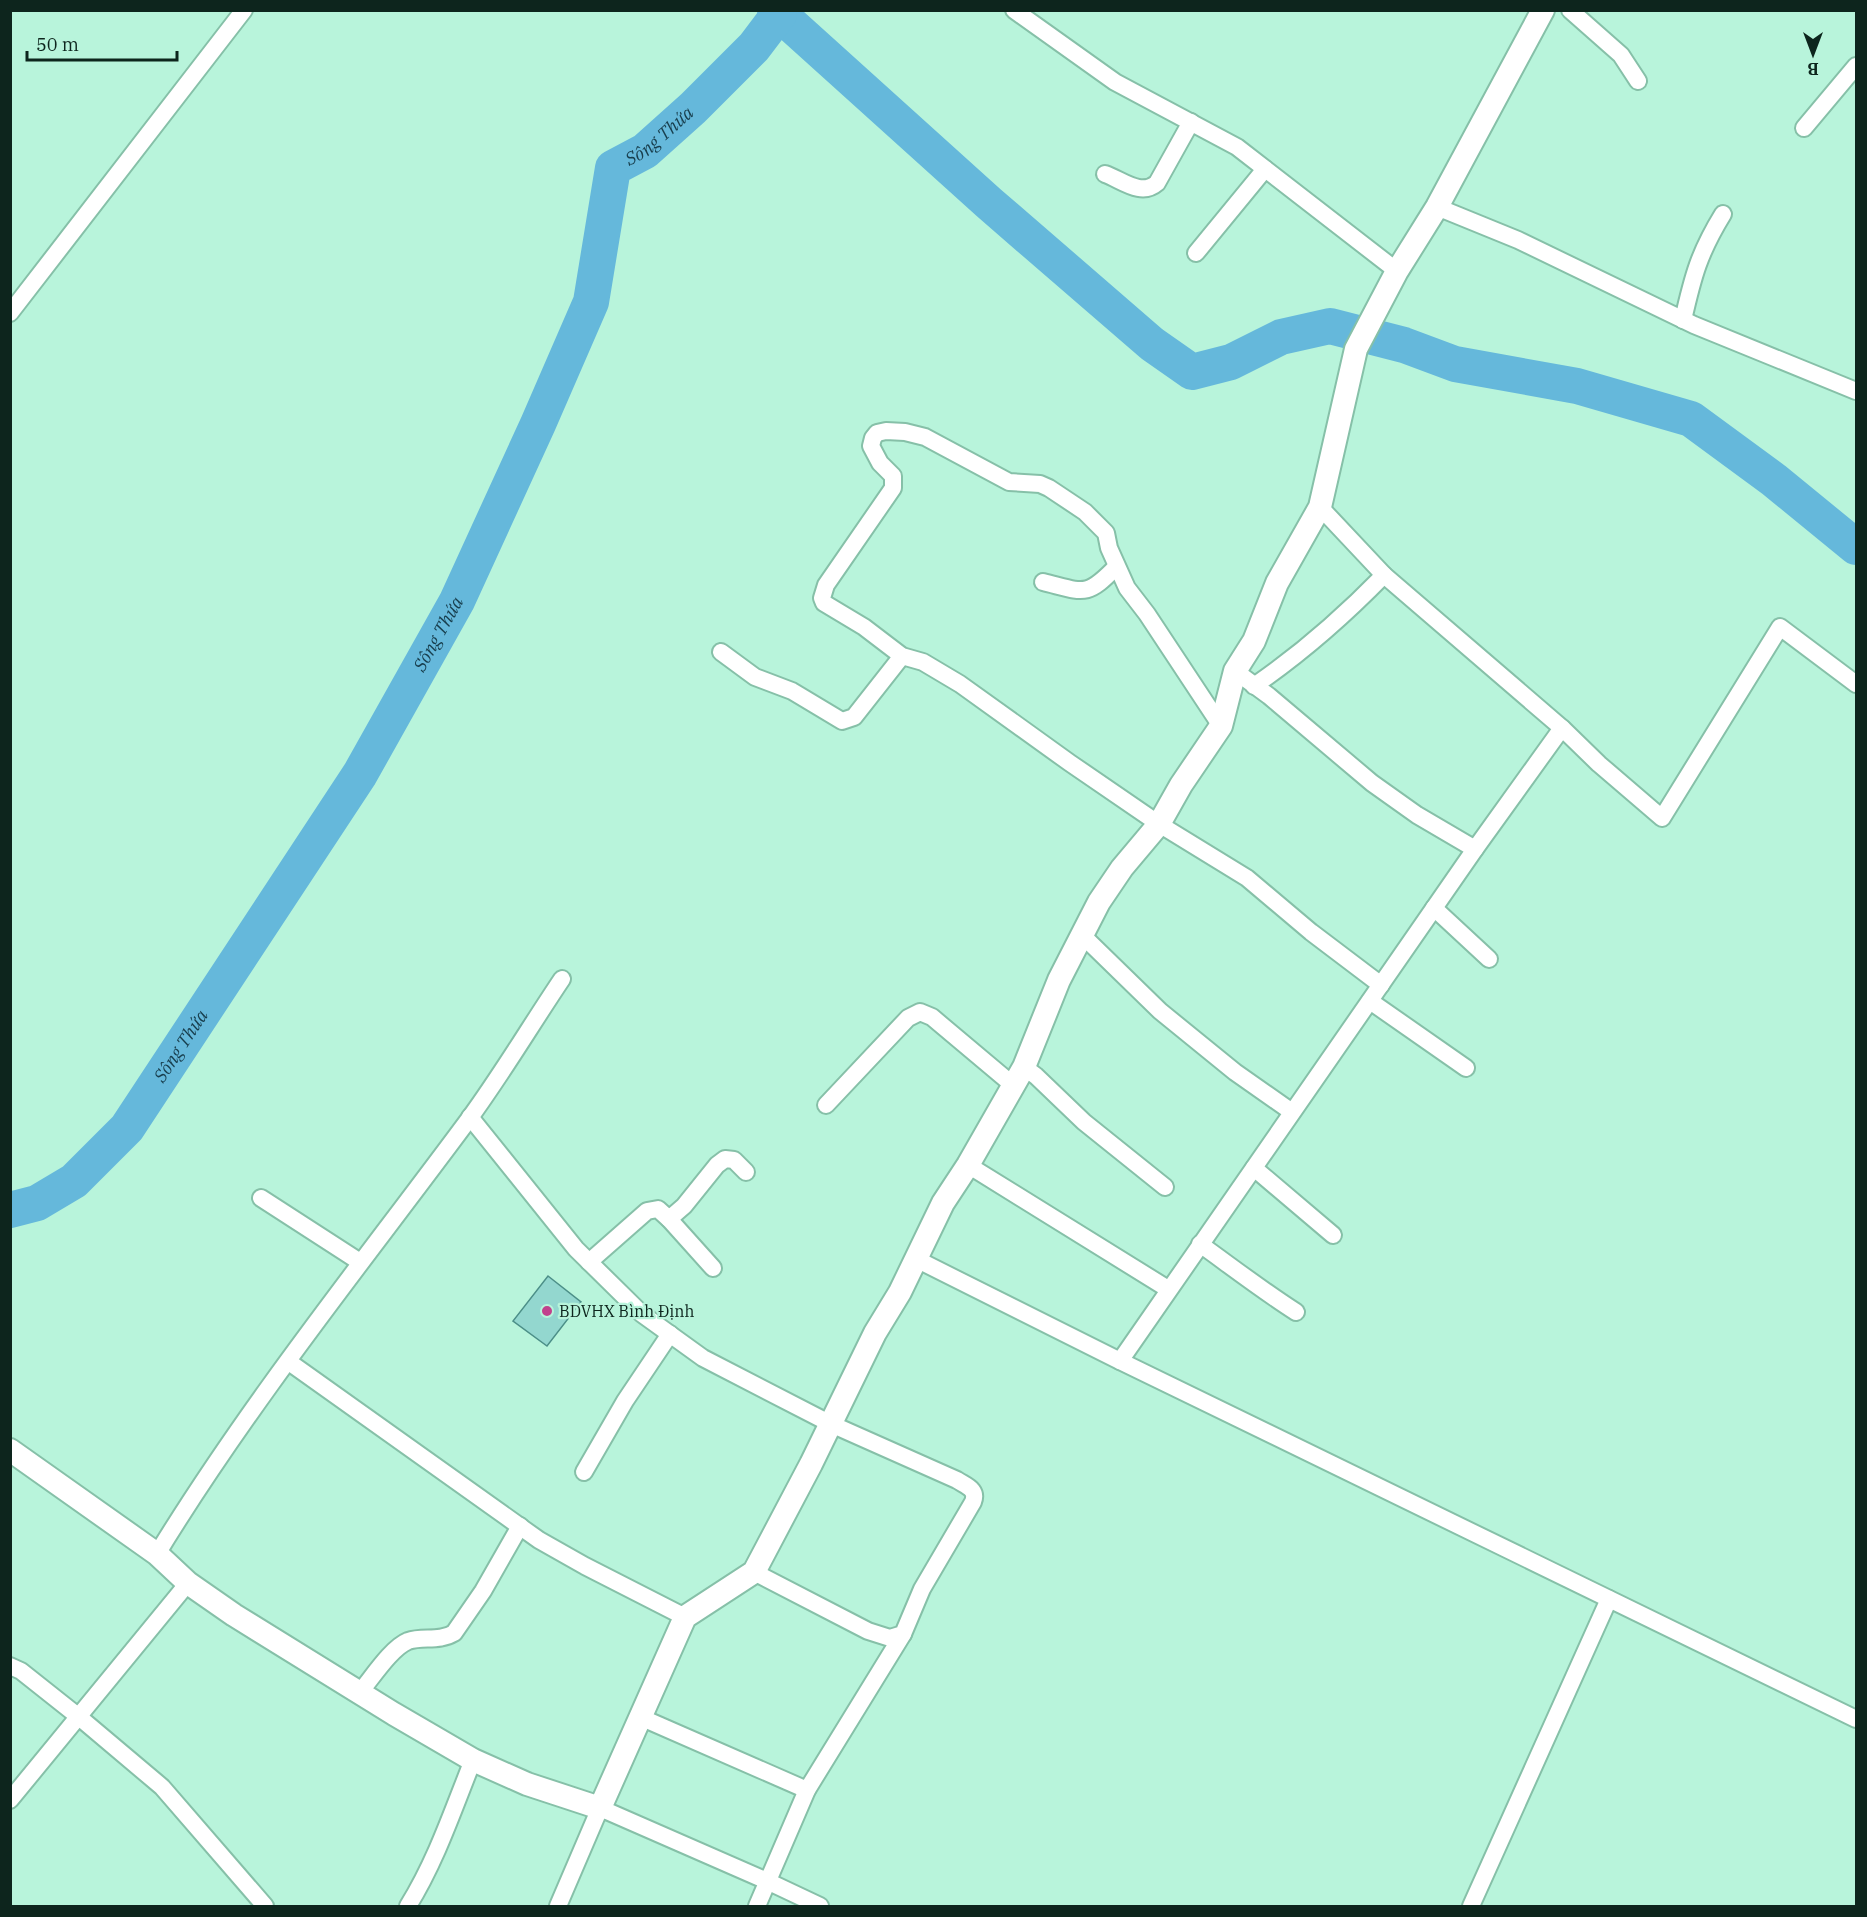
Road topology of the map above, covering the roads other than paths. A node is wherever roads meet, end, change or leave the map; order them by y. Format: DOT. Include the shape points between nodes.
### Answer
graph roads {
  1 [pos="244,10"];
  2 [pos="1014,10"];
  3 [pos="1543,10"];
  4 [pos="1570,10"];
  5 [pos="1857,66"];
  6 [pos="1638,81"];
  7 [pos="1191,122"];
  8 [pos="1804,128"];
  9 [pos="1265,169"];
  10 [pos="1106,174"];
  11 [pos="1437,207"];
  12 [pos="1723,214"];
  13 [pos="1197,253"];
  14 [pos="1397,271"];
  15 [pos="10,313"];
  16 [pos="1683,320"];
  17 [pos="1857,391"];
  18 [pos="1320,507"];
  19 [pos="1116,567"];
  20 [pos="1384,575"];
  21 [pos="1043,582"];
  22 [pos="721,652"];
  23 [pos="902,656"];
  24 [pos="1235,671"];
  25 [pos="1857,684"];
  26 [pos="1254,686"];
  27 [pos="1221,726"];
  28 [pos="1562,728"];
  29 [pos="1159,824"];
  30 [pos="1475,849"];
  31 [pos="1434,908"];
  32 [pos="1082,935"];
  33 [pos="1489,959"];
  34 [pos="562,979"];
  35 [pos="1381,985"];
  36 [pos="1370,1001"];
  37 [pos="1466,1068"];
  38 [pos="1018,1076"];
  39 [pos="826,1105"];
  40 [pos="1292,1112"];
  41 [pos="470,1117"];
  42 [pos="968,1164"];
  43 [pos="1254,1167"];
  44 [pos="746,1172"];
  45 [pos="1165,1187"];
  46 [pos="261,1198"];
  47 [pos="669,1219"];
  48 [pos="1333,1235"];
  49 [pos="1200,1244"];
  50 [pos="916,1259"];
  51 [pos="360,1262"];
  52 [pos="589,1262"];
  53 [pos="713,1268"];
  54 [pos="1168,1289"];
  55 [pos="1296,1312"];
  56 [pos="670,1334"];
  57 [pos="1120,1361"];
  58 [pos="289,1362"];
  59 [pos="831,1424"];
  60 [pos="10,1450"];
  61 [pos="584,1472"];
  62 [pos="520,1526"];
  63 [pos="157,1554"];
  64 [pos="754,1572"];
  65 [pos="188,1583"];
  66 [pos="1609,1599"];
  67 [pos="684,1617"];
  68 [pos="903,1634"];
  69 [pos="10,1666"];
  70 [pos="360,1692"];
  71 [pos="79,1717"];
  72 [pos="640,1717"];
  73 [pos="1857,1719"];
  74 [pos="473,1760"];
  75 [pos="807,1790"];
  76 [pos="10,1800"];
  77 [pos="600,1808"];
  78 [pos="767,1881"];
  79 [pos="265,1906"];
  80 [pos="408,1906"];
  81 [pos="558,1906"];
  82 [pos="756,1906"];
  83 [pos="820,1906"];
  84 [pos="1471,1906"];
  1 -- 15 [label="street"];
  2 -- 7 [label="street" via="1108,77"];
  3 -- 11 [label="street"];
  4 -- 6 [label="street" via="1621,55"];
  5 -- 8 [label="street"];
  7 -- 9 [label="street" via="1237,147"];
  7 -- 10 [label="street" via="1151,188 1138,189"];
  9 -- 13 [label="street"];
  9 -- 14 [label="street"];
  11 -- 14 [label="street"];
  11 -- 16 [label="street" via="1518,240"];
  12 -- 16 [label="street" via="1700,254"];
  14 -- 18 [label="street" via="1356,349"];
  16 -- 17 [label="street"];
  18 -- 20 [label="street"];
  18 -- 24 [label="street" via="1277,583 1254,641"];
  19 -- 21 [label="street" via="1086,591"];
  19 -- 23 [label="street" via="1102,528 1050,488 1008,482 918,435 878,433 871,446 880,464 893,476 893,488 826,585 822,598"];
  19 -- 27 [label="street"];
  20 -- 26 [label="street" via="1322,636"];
  20 -- 28 [label="street"];
  22 -- 23 [label="street" via="754,677 792,691 842,721 854,717"];
  23 -- 29 [label="street" via="923,662 960,684"];
  24 -- 26 [label="street"];
  24 -- 27 [label="street"];
  25 -- 28 [label="street" via="1780,627 1662,819"];
  26 -- 30 [label="street" via="1372,783"];
  27 -- 29 [label="street" via="1180,785"];
  28 -- 30 [label="street"];
  29 -- 32 [label="street" via="1107,889"];
  29 -- 35 [label="street" via="1247,878"];
  30 -- 31 [label="street"];
  31 -- 33 [label="street"];
  31 -- 35 [label="street"];
  32 -- 38 [label="street"];
  32 -- 40 [label="street" via="1160,1011"];
  34 -- 41 [label="street"];
  35 -- 36 [label="street"];
  36 -- 37 [label="street"];
  36 -- 40 [label="street"];
  38 -- 39 [label="street" via="920,1012 908,1018"];
  38 -- 42 [label="street"];
  38 -- 45 [label="street" via="1036,1076 1084,1122"];
  40 -- 43 [label="street"];
  41 -- 51 [label="street"];
  41 -- 52 [label="street"];
  42 -- 50 [label="street" via="943,1203"];
  42 -- 54 [label="street"];
  43 -- 48 [label="street"];
  43 -- 49 [label="street"];
  44 -- 47 [label="street" via="734,1160 726,1159"];
  46 -- 51 [label="street"];
  47 -- 52 [label="street" via="658,1209 647,1211"];
  47 -- 53 [label="street"];
  49 -- 54 [label="street"];
  49 -- 55 [label="street"];
  50 -- 57 [label="street"];
  50 -- 59 [label="street"];
  51 -- 58 [label="street"];
  52 -- 56 [label="street" via="642,1314"];
  54 -- 57 [label="street"];
  56 -- 59 [label="street" via="703,1358"];
  56 -- 61 [label="street"];
  57 -- 66 [label="street"];
  58 -- 62 [label="street"];
  58 -- 63 [label="street"];
  59 -- 64 [label="street"];
  59 -- 68 [label="street" via="974,1491 974,1502 922,1589"];
  60 -- 63 [label="street"];
  62 -- 67 [label="street" via="585,1566"];
  62 -- 70 [label="street" via="454,1634 408,1641 398,1647"];
  63 -- 65 [label="street"];
  64 -- 67 [label="street"];
  64 -- 68 [label="street" via="868,1631 890,1638"];
  65 -- 70 [label="street" via="234,1616"];
  65 -- 71 [label="street"];
  66 -- 73 [label="street"];
  66 -- 84 [label="street"];
  67 -- 72 [label="street"];
  68 -- 75 [label="street"];
  69 -- 71 [label="street"];
  70 -- 74 [label="street"];
  71 -- 76 [label="street"];
  71 -- 79 [label="street" via="162,1787"];
  72 -- 75 [label="street"];
  72 -- 77 [label="street"];
  74 -- 77 [label="street" via="526,1784"];
  74 -- 80 [label="street" via="435,1856"];
  75 -- 78 [label="street"];
  77 -- 78 [label="street"];
  77 -- 81 [label="street"];
  78 -- 82 [label="street"];
  78 -- 83 [label="street"];
}
